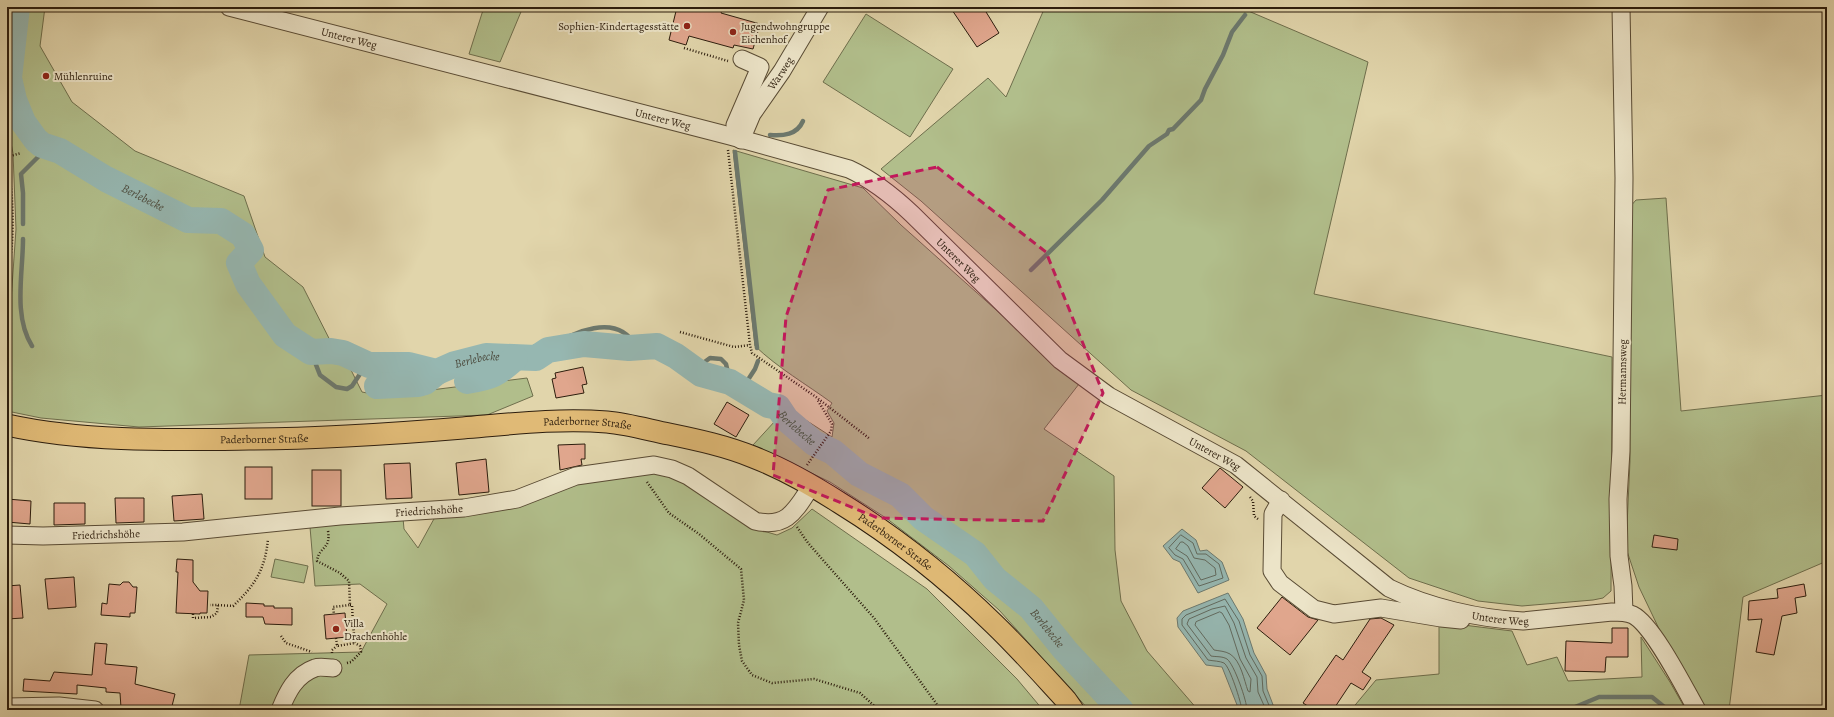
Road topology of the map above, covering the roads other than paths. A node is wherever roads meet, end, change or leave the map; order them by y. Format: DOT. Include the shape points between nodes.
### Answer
graph roads {
  1 [pos="229,7"];
  2 [pos="820,7"];
  3 [pos="1621,7"];
  4 [pos="738,61"];
  5 [pos="735,138"];
  6 [pos="7,425"];
  7 [pos="812,485"];
  8 [pos="1280,500"];
  9 [pos="7,535"];
  10 [pos="1624,612"];
  11 [pos="1473,615"];
  12 [pos="333,668"];
  13 [pos="7,706"];
  14 [pos="95,710"];
  15 [pos="280,710"];
  16 [pos="1073,710"];
  17 [pos="1697,710"];
  1 -- 5 [label="street, Unterer Weg"];
  2 -- 5 [label="street, Warweg" via="782,71"];
  3 -- 10 [label="street, Hermannsweg" via="1624,186 1621,451 1618,499 1619,556"];
  4 -- 5 [label="street" via="760,67"];
  5 -- 8 [label="street, Unterer Weg" via="850,170 874,183 912,214 1060,360 1109,396 1236,465"];
  6 -- 7 [label="main road, Paderborner Straße" via="106,438 274,439 355,436 505,424 608,422 707,442 752,456"];
  7 -- 9 [label="street, Friedrichshöhe" via="790,516 775,523 755,521 688,476 654,465 576,476 517,499 464,508 325,517 183,532"];
  7 -- 16 [label="main road, Paderborner Straße" via="866,519 917,556 960,593 995,625"];
  8 -- 11 [label="street, Unterer Weg" via="1389,588 1407,596"];
  8 -- 11 [label="street" via="1274,509 1272,520 1272,571 1280,583 1314,609 1334,614 1381,608 1468,620"];
  10 -- 11 [label="street, Unterer Weg" via="1523,622"];
  10 -- 17 [label="street" via="1644,624"];
  12 -- 15 [label="street" via="315,668 298,678 286,693"];
  13 -- 14 [label="street" via="59,706"];
}
